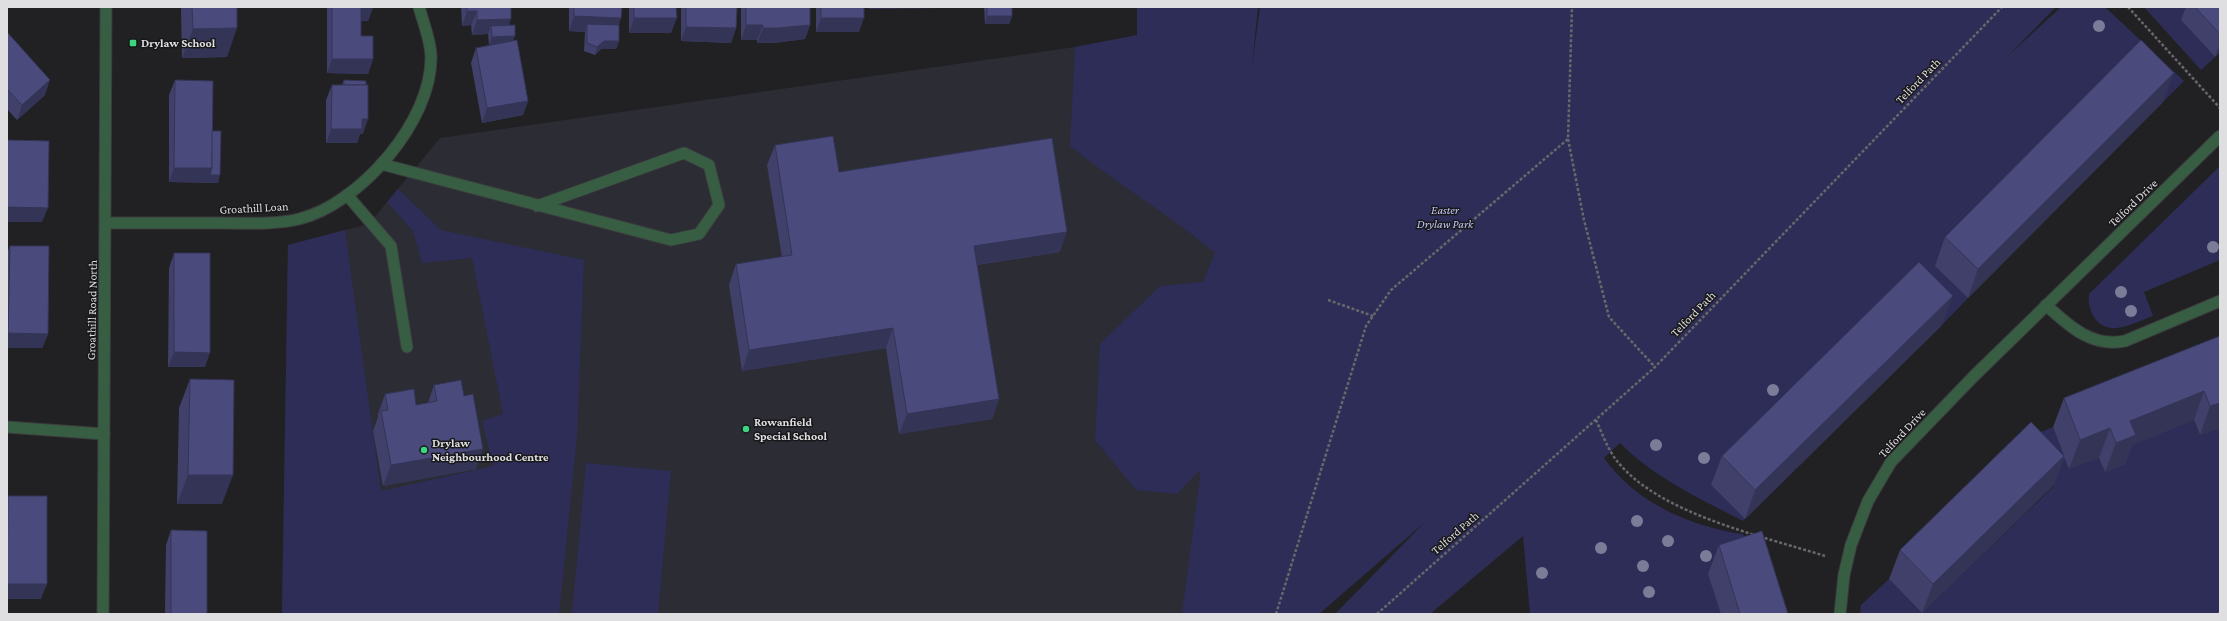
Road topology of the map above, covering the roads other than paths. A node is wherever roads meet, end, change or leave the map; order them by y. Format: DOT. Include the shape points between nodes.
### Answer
graph roads {
  1 [pos="106,7"];
  2 [pos="419,7"];
  3 [pos="2220,136"];
  4 [pos="381,164"];
  5 [pos="347,195"];
  6 [pos="537,206"];
  7 [pos="106,223"];
  8 [pos="2220,301"];
  9 [pos="2046,306"];
  10 [pos="407,347"];
  11 [pos="7,427"];
  12 [pos="104,434"];
  13 [pos="103,614"];
  14 [pos="1840,614"];
  1 -- 7 [label="street, Groathill Road North"];
  2 -- 4 [label="street, Groathill Loan" via="431,56 426,88 414,119 400,143"];
  3 -- 9 [label="street, Telford Drive"];
  4 -- 5 [label="street, Groathill Loan"];
  4 -- 6 [label="street"];
  5 -- 7 [label="street, Groathill Loan" via="300,219 259,223"];
  5 -- 10 [label="street" via="391,246"];
  6 -- 6 [label="street" via="671,240 699,234 719,205 709,165 684,153"];
  7 -- 12 [label="street, Groathill Road North"];
  8 -- 9 [label="street" via="2115,343 2098,341 2079,333"];
  9 -- 14 [label="street, Telford Drive" via="1891,462 1863,514 1847,563"];
  11 -- 12 [label="street"];
  12 -- 13 [label="street, Groathill Road North"];
}
